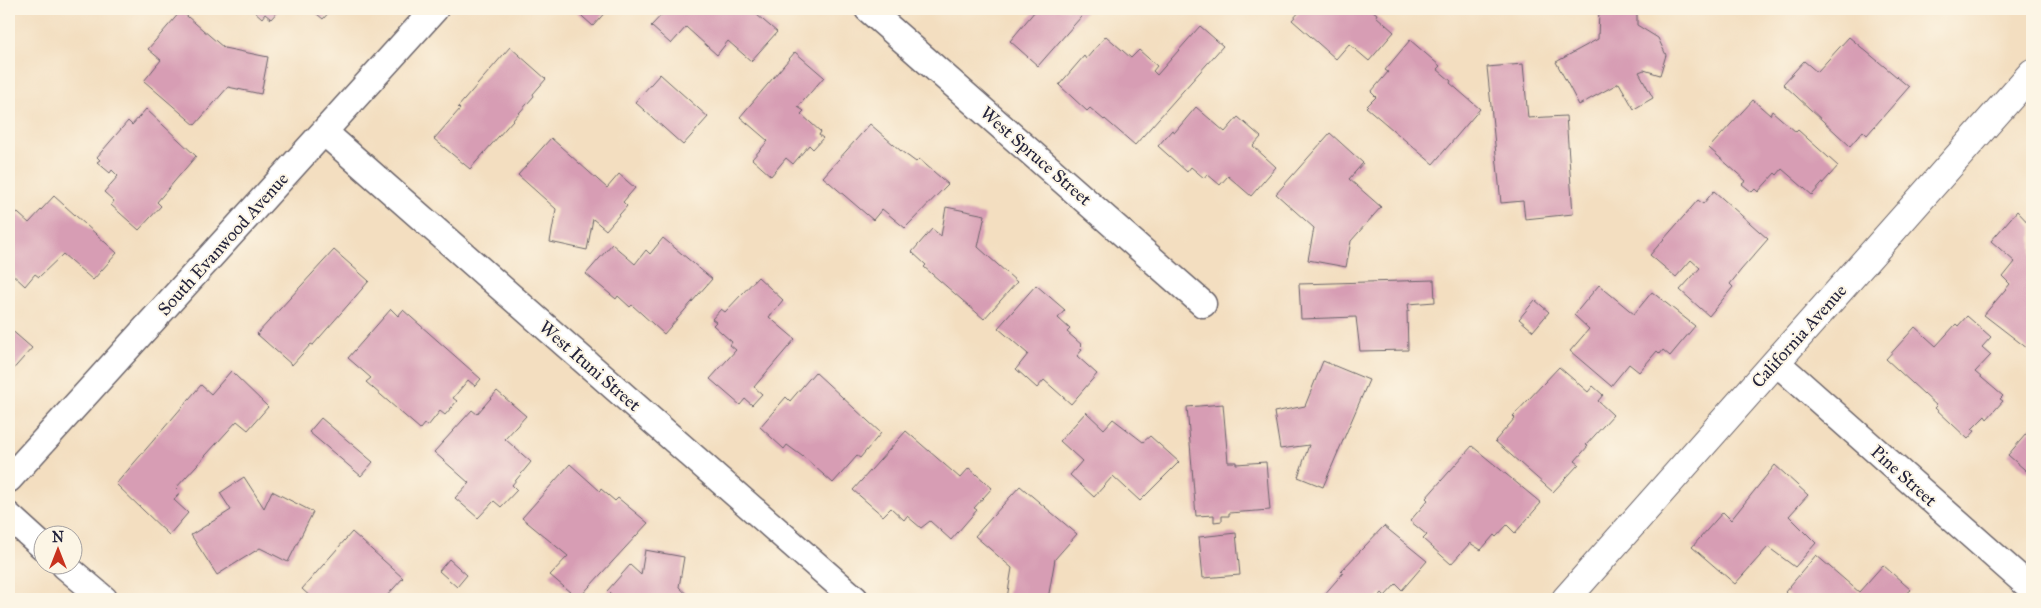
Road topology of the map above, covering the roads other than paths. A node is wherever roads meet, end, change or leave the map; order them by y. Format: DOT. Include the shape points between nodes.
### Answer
graph roads {
  1 [pos="435,9"];
  2 [pos="868,9"];
  3 [pos="2032,73"];
  4 [pos="324,132"];
  5 [pos="1203,304"];
  6 [pos="1776,362"];
  7 [pos="9,479"];
  8 [pos="9,516"];
  9 [pos="32,537"];
  10 [pos="77,576"];
  11 [pos="2032,589"];
  12 [pos="104,599"];
  13 [pos="856,599"];
  14 [pos="1566,599"];
  1 -- 4 [label="street, South Evanwood Avenue"];
  2 -- 5 [label="street, West Spruce Street"];
  3 -- 6 [label="street, California Avenue"];
  4 -- 7 [label="street, South Evanwood Avenue"];
  4 -- 13 [label="street, West Ituni Street"];
  6 -- 11 [label="street, Pine Street"];
  6 -- 14 [label="street, California Avenue"];
  8 -- 9 [label="street"];
  10 -- 12 [label="street"];
}
